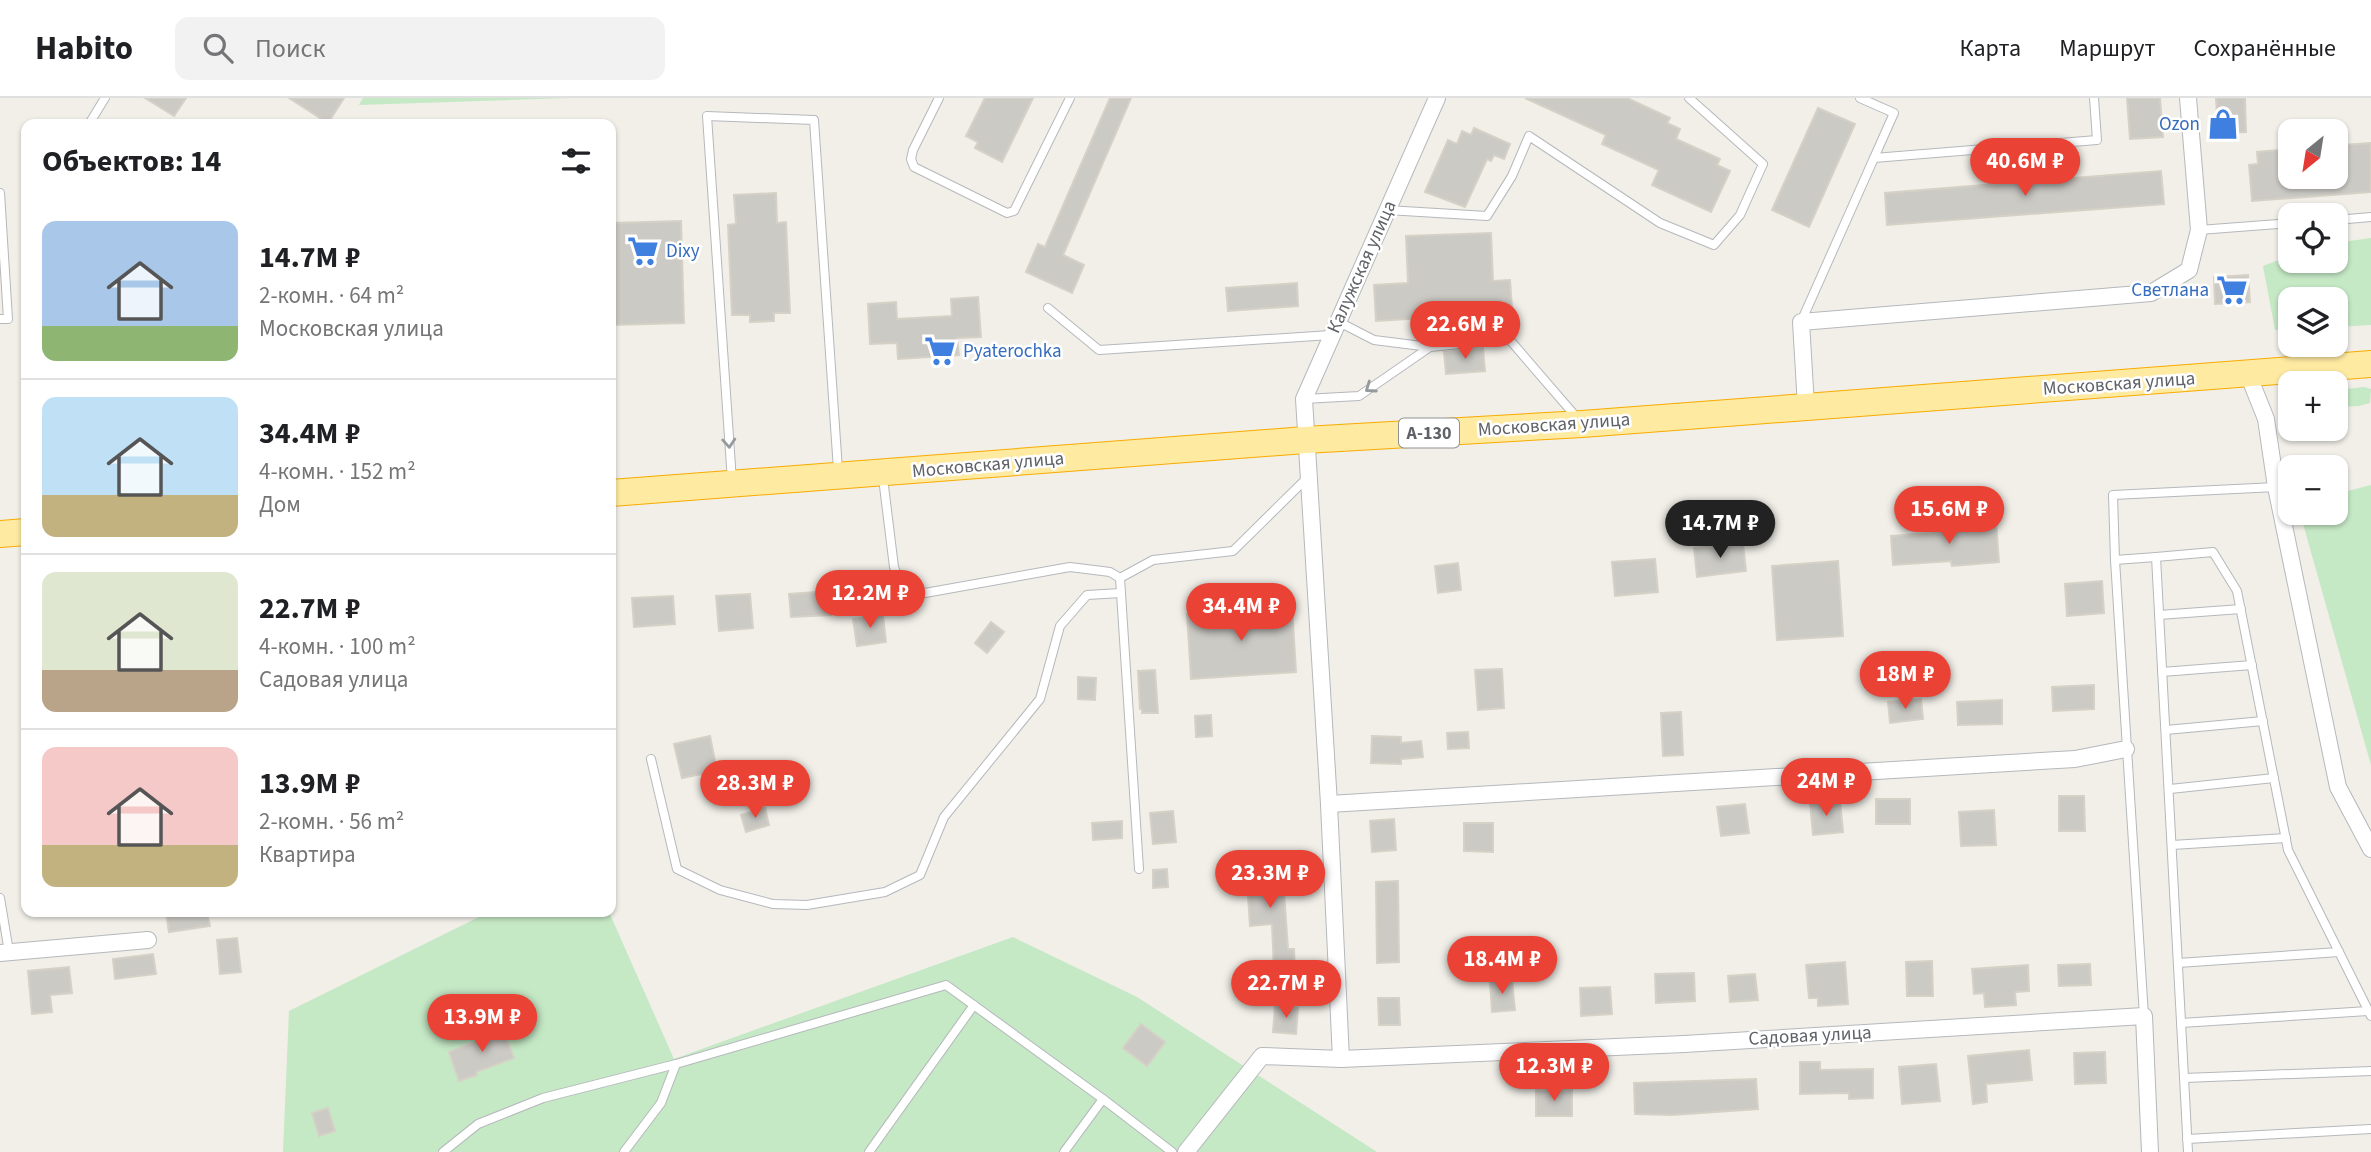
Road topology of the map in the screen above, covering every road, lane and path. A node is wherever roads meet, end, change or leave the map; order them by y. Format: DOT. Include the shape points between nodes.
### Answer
graph roads {
  1 [pos="105,98"];
  2 [pos="939,98"];
  3 [pos="1070,98"];
  4 [pos="1437,98"];
  5 [pos="1689,98"];
  6 [pos="1860,98"];
  7 [pos="2094,98"];
  8 [pos="2188,98"];
  9 [pos="92,119"];
  10 [pos="1874,158"];
  11 [pos="0,193"];
  12 [pos="1387,210"];
  13 [pos="2371,217"];
  14 [pos="2348,219"];
  15 [pos="2278,224"];
  16 [pos="2199,230"];
  17 [pos="1048,308"];
  18 [pos="0,319"];
  19 [pos="1801,322"];
  20 [pos="1334,328"];
  21 [pos="1430,347"];
  22 [pos="2371,364"];
  23 [pos="2248,374"];
  24 [pos="1304,399"];
  25 [pos="1806,406"];
  26 [pos="1582,424"];
  27 [pos="1305,440"];
  28 [pos="838,477"];
  29 [pos="1308,477"];
  30 [pos="883,478"];
  31 [pos="732,485"];
  32 [pos="2276,487"];
  33 [pos="616,493"];
  34 [pos="21,532"];
  35 [pos="0,534"];
  36 [pos="2156,557"];
  37 [pos="2115,560"];
  38 [pos="1120,578"];
  39 [pos="1121,593"];
  40 [pos="2241,609"];
  41 [pos="2159,615"];
  42 [pos="2252,665"];
  43 [pos="2162,672"];
  44 [pos="2263,721"];
  45 [pos="2165,730"];
  46 [pos="2126,749"];
  47 [pos="651,759"];
  48 [pos="2274,778"];
  49 [pos="2170,789"];
  50 [pos="1329,804"];
  51 [pos="2286,838"];
  52 [pos="2172,845"];
  53 [pos="2371,849"];
  54 [pos="1139,869"];
  55 [pos="0,898"];
  56 [pos="148,940"];
  57 [pos="2339,952"];
  58 [pos="4,953"];
  59 [pos="2178,964"];
  60 [pos="974,1005"];
  61 [pos="2370,1013"];
  62 [pos="2144,1016"];
  63 [pos="2181,1023"];
  64 [pos="1341,1059"];
  65 [pos="677,1064"];
  66 [pos="2371,1071"];
  67 [pos="2184,1078"];
  68 [pos="1103,1099"];
  69 [pos="2371,1129"];
  70 [pos="2188,1139"];
  71 [pos="443,1152"];
  72 [pos="624,1152"];
  73 [pos="869,1152"];
  74 [pos="1064,1152"];
  75 [pos="1172,1152"];
  76 [pos="1186,1152"];
  77 [pos="2150,1152"];
  78 [pos="2188,1152"];
  1 -- 9 [label="lane"];
  2 -- 3 [label="lane" via="913,150 914,167 1007,213 1014,211"];
  4 -- 12 [label="street, Калужская улица"];
  5 -- 12 [label="lane" via="1763,164 1740,215 1714,245 1660,223 1529,136 1488,216"];
  6 -- 10 [label="lane" via="1894,113"];
  7 -- 10 [label="lane" via="2097,140"];
  8 -- 16 [label="street"];
  10 -- 19 [label="lane"];
  11 -- 18 [label="lane" via="8,318"];
  12 -- 20 [label="street, Калужская улица"];
  13 -- 14 [label="lane"];
  15 -- 16 [label="lane"];
  16 -- 19 [label="street" via="2189,270 2151,293"];
  17 -- 20 [label="lane" via="1099,351"];
  19 -- 25 [label="street"];
  20 -- 21 [label="lane" via="1374,340"];
  20 -- 24 [label="street, Калужская улица"];
  21 -- 24 [label="lane, one-way" via="1359,396"];
  21 -- 26 [label="lane" via="1509,339"];
  22 -- 23 [label="highway, Московская улица / А-130"];
  23 -- 25 [label="highway, Московская улица / А-130"];
  23 -- 32 [label="street" via="2266,419"];
  24 -- 27 [label="street, Калужская улица"];
  25 -- 26 [label="highway, Московская улица / А-130"];
  26 -- 27 [label="highway, Московская улица / А-130"];
  27 -- 28 [label="highway, Московская улица / А-130"];
  27 -- 29 [label="street, Калужская улица"];
  28 -- 31 [label="highway, Московская улица / А-130"];
  28 -- 31 [label="lane, one-way" via="814,120 707,116"];
  29 -- 38 [label="lane" via="1233,551 1153,560"];
  29 -- 50 [label="street, Калужская улица"];
  30 -- 38 [label="lane" via="894,567 900,582 925,593 1070,567 1110,572"];
  31 -- 33 [label="highway, Московская улица / А-130"];
  32 -- 37 [label="lane" via="2113,495"];
  32 -- 53 [label="street" via="2338,787"];
  34 -- 35 [label="highway"];
  36 -- 37 [label="lane"];
  36 -- 40 [label="lane" via="2213,552 2237,591"];
  36 -- 41 [label="lane"];
  37 -- 46 [label="lane"];
  38 -- 39 [label="lane"];
  39 -- 47 [label="lane" via="1087,595 1060,626 1040,699 944,817 920,875 885,892 807,905 773,904 720,890 677,869"];
  39 -- 54 [label="lane"];
  40 -- 41 [label="lane"];
  40 -- 42 [label="lane"];
  41 -- 43 [label="lane"];
  42 -- 43 [label="lane"];
  42 -- 44 [label="lane"];
  43 -- 45 [label="lane"];
  44 -- 45 [label="lane"];
  44 -- 48 [label="lane"];
  45 -- 49 [label="lane"];
  46 -- 50 [label="street" via="2075,759"];
  46 -- 62 [label="lane"];
  48 -- 49 [label="lane"];
  48 -- 51 [label="lane"];
  49 -- 52 [label="lane"];
  50 -- 64 [label="street, Калужская улица"];
  51 -- 52 [label="lane"];
  51 -- 57 [label="lane"];
  52 -- 59 [label="lane"];
  55 -- 58 [label="lane"];
  56 -- 58 [label="street"];
  57 -- 59 [label="lane"];
  57 -- 61 [label="lane"];
  59 -- 63 [label="lane"];
  60 -- 65 [label="lane" via="946,985"];
  60 -- 68 [label="lane"];
  60 -- 73 [label="lane"];
  61 -- 63 [label="lane"];
  62 -- 64 [label="street, Садовая улица"];
  62 -- 77 [label="street"];
  63 -- 67 [label="lane"];
  64 -- 76 [label="street, Садовая улица" via="1262,1056"];
  65 -- 71 [label="lane" via="543,1098 478,1124"];
  65 -- 72 [label="lane" via="661,1103"];
  66 -- 67 [label="lane"];
  67 -- 70 [label="lane"];
  68 -- 74 [label="lane"];
  68 -- 75 [label="lane"];
  69 -- 70 [label="lane"];
  70 -- 78 [label="lane"];
}
